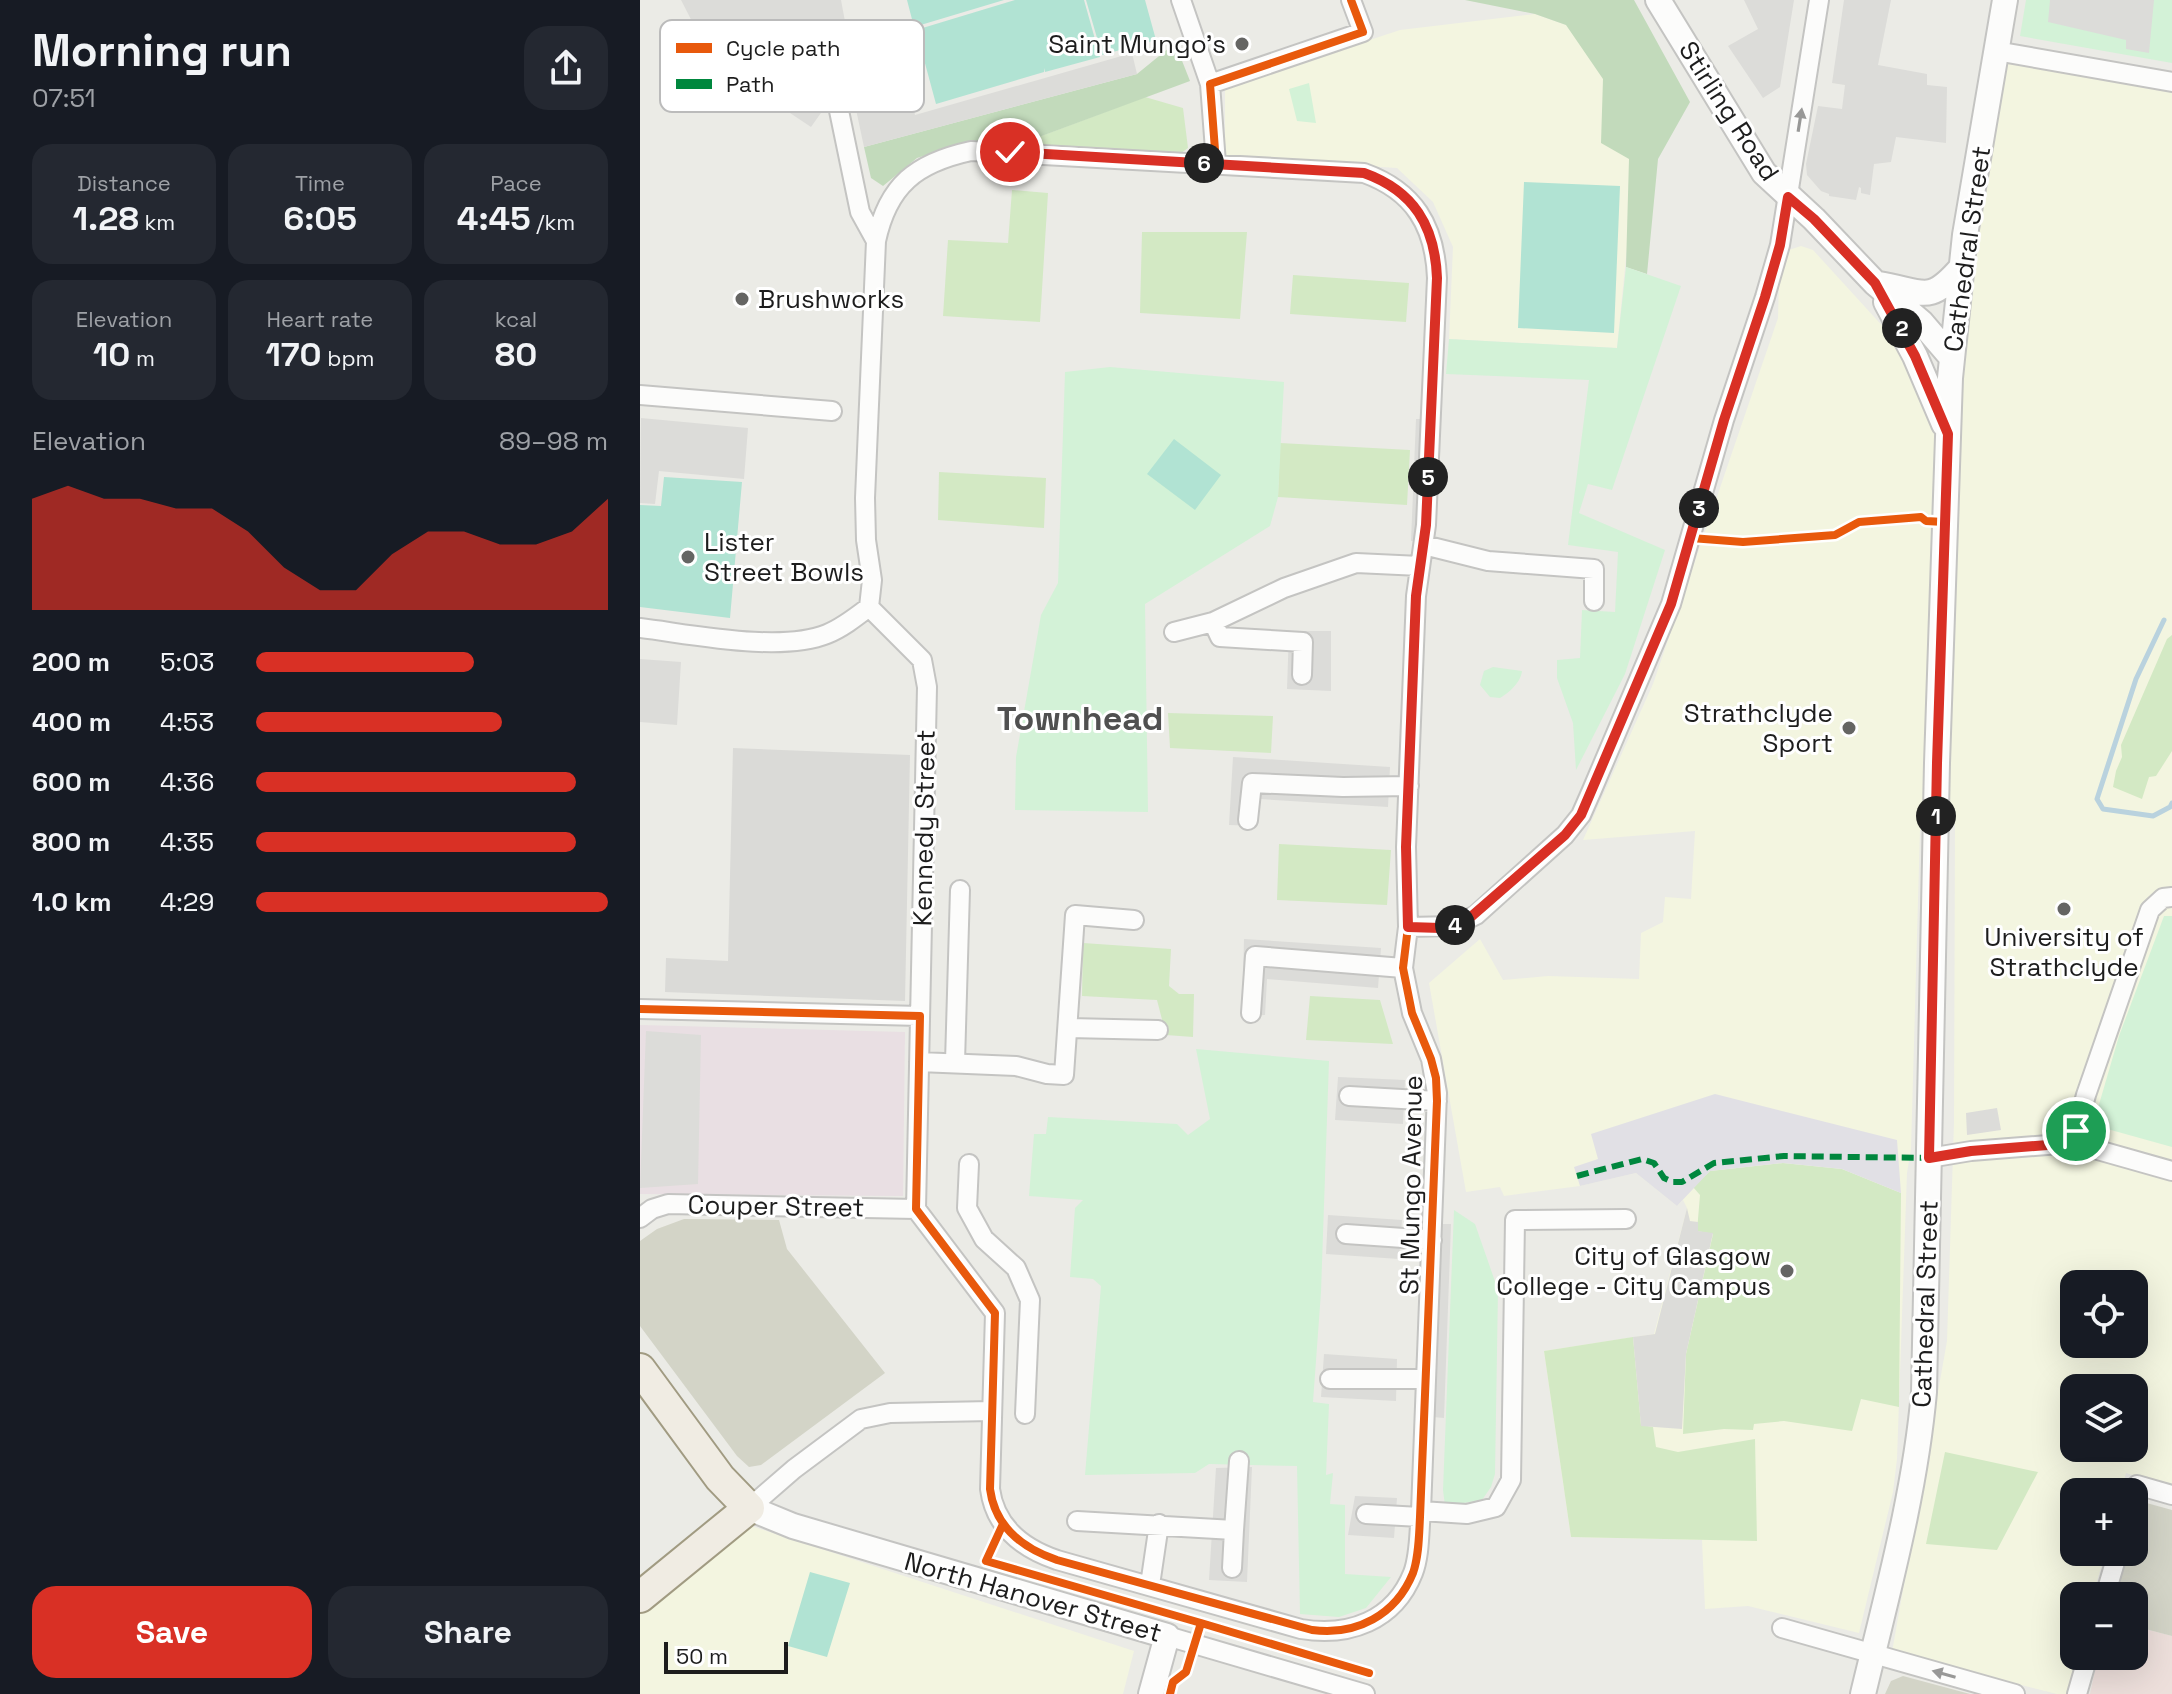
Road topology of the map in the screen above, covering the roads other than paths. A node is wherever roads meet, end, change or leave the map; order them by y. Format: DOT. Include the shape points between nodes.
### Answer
graph roads {
  1 [pos="1181,0"];
  2 [pos="1351,0"];
  3 [pos="1658,0"];
  4 [pos="1819,0"];
  5 [pos="2005,0"];
  6 [pos="1996,51"];
  7 [pos="2172,82"];
  8 [pos="1210,84"];
  9 [pos="839,112"];
  10 [pos="1216,163"];
  11 [pos="1788,197"];
  12 [pos="876,241"];
  13 [pos="1961,268"];
  14 [pos="1875,283"];
  15 [pos="1952,358"];
  16 [pos="640,395"];
  17 [pos="832,411"];
  18 [pos="1948,434"];
  19 [pos="1424,545"];
  20 [pos="1420,566"];
  21 [pos="1594,601"];
  22 [pos="869,607"];
  23 [pos="1213,622"];
  24 [pos="640,628"];
  25 [pos="1174,632"];
  26 [pos="1302,675"];
  27 [pos="1409,786"];
  28 [pos="1248,820"];
  29 [pos="960,890"];
  30 [pos="2164,900"];
  31 [pos="1134,920"];
  32 [pos="1408,927"];
  33 [pos="1403,968"];
  34 [pos="640,1009"];
  35 [pos="1251,1013"];
  36 [pos="920,1016"];
  37 [pos="1069,1028"];
  38 [pos="1158,1030"];
  39 [pos="919,1062"];
  40 [pos="955,1062"];
  41 [pos="1349,1096"];
  42 [pos="1437,1101"];
  43 [pos="2073,1143"];
  44 [pos="1929,1158"];
  45 [pos="969,1164"];
  46 [pos="2172,1171"];
  47 [pos="916,1209"];
  48 [pos="640,1218"];
  49 [pos="1626,1219"];
  50 [pos="1346,1234"];
  51 [pos="984,1239"];
  52 [pos="1432,1240"];
  53 [pos="957,1260"];
  54 [pos="640,1369"];
  55 [pos="1330,1379"];
  56 [pos="1426,1379"];
  57 [pos="992,1411"];
  58 [pos="1025,1414"];
  59 [pos="1239,1461"];
  60 [pos="2148,1492"];
  61 [pos="2172,1495"];
  62 [pos="749,1508"];
  63 [pos="1366,1514"];
  64 [pos="1420,1514"];
  65 [pos="1077,1521"];
  66 [pos="1159,1524"];
  67 [pos="1234,1530"];
  68 [pos="1232,1568"];
  69 [pos="1150,1585"];
  70 [pos="640,1597"];
  71 [pos="1782,1628"];
  72 [pos="1167,1636"];
  73 [pos="1872,1654"];
  74 [pos="2084,1670"];
  75 [pos="1151,1694"];
  76 [pos="1365,1694"];
  77 [pos="1863,1694"];
  78 [pos="2015,1694"];
  79 [pos="2077,1694"];
  1 -- 8 [label="street"];
  2 -- 8 [label="street" via="1363,32"];
  3 -- 11 [label="street, Stirling Road" via="1764,173"];
  11 -- 4 [label="street, one-way"];
  5 -- 6 [label="street, Cathedral Street"];
  6 -- 7 [label="street"];
  6 -- 13 [label="street, Cathedral Street"];
  8 -- 10 [label="street"];
  9 -- 12 [label="street" via="860,212"];
  10 -- 12 [label="street, St Mungo Avenue" via="988,151 954,155 919,169 900,187 881,217"];
  10 -- 19 [label="street, St Mungo Avenue" via="1364,173 1392,185 1426,225 1437,278"];
  11 -- 14 [label="street, Stirling Road"];
  11 -- 32 [label="street" via="1780,245 1671,604 1581,815 1465,922"];
  12 -- 22 [label="street" via="865,498"];
  13 -- 14 [label="street" via="1944,288 1926,294"];
  13 -- 15 [label="street, Cathedral Street"];
  14 -- 15 [label="street, Stirling Road" via="1922,323"];
  14 -- 18 [label="street, Stirling Road" via="1915,356"];
  15 -- 18 [label="street, Cathedral Street"];
  16 -- 17 [label="street"];
  18 -- 44 [label="street, Cathedral Street"];
  19 -- 20 [label="street, St Mungo Avenue"];
  19 -- 21 [label="street" via="1488,561 1594,569"];
  20 -- 23 [label="street" via="1356,563 1284,588"];
  20 -- 27 [label="street, St Mungo Avenue"];
  22 -- 24 [label="street" via="826,634 793,641"];
  22 -- 36 [label="street, Kennedy Street" via="911,647 926,672"];
  23 -- 25 [label="street"];
  23 -- 26 [label="street" via="1220,637 1303,642"];
  27 -- 28 [label="street" via="1252,783"];
  27 -- 32 [label="street, St Mungo Avenue"];
  29 -- 40 [label="street"];
  30 -- 43 [label="street" via="2150,910"];
  31 -- 37 [label="street" via="1075,915"];
  32 -- 33 [label="street, St Mungo Avenue"];
  33 -- 35 [label="street" via="1255,956"];
  33 -- 42 [label="street, St Mungo Avenue" via="1412,1013 1436,1078"];
  34 -- 36 [label="street"];
  36 -- 39 [label="street, Kennedy Street"];
  37 -- 38 [label="street"];
  37 -- 40 [label="street" via="1064,1075"];
  39 -- 40 [label="street"];
  39 -- 47 [label="street, Kennedy Street"];
  41 -- 42 [label="street"];
  42 -- 52 [label="street, St Mungo Avenue"];
  43 -- 44 [label="street"];
  43 -- 46 [label="street"];
  44 -- 73 [label="street, Cathedral Street" via="1921,1423 1901,1537"];
  45 -- 51 [label="street" via="967,1208"];
  47 -- 48 [label="street, Couper Street" via="668,1204"];
  47 -- 53 [label="street"];
  49 -- 64 [label="street" via="1515,1220 1511,1480 1496,1507 1467,1514"];
  50 -- 52 [label="street"];
  51 -- 53 [label="street"];
  51 -- 58 [label="street" via="1016,1268 1030,1300"];
  52 -- 56 [label="street, St Mungo Avenue"];
  53 -- 57 [label="street" via="995,1313"];
  54 -- 62 [label="main road" via="720,1478"];
  55 -- 56 [label="street"];
  56 -- 64 [label="street, St Mungo Avenue"];
  57 -- 62 [label="street" via="890,1413 861,1419"];
  57 -- 69 [label="street, St Mungo Avenue" via="990,1489 1003,1524 1042,1555"];
  59 -- 67 [label="street"];
  60 -- 61 [label="street"];
  62 -- 70 [label="main road"];
  62 -- 72 [label="street, North Hanover Street" via="793,1526"];
  63 -- 64 [label="street"];
  64 -- 69 [label="street, St Mungo Avenue" via="1413,1573 1401,1594 1378,1618 1342,1631 1301,1629"];
  65 -- 66 [label="street"];
  66 -- 67 [label="street"];
  66 -- 69 [label="street"];
  67 -- 68 [label="street"];
  71 -- 73 [label="street"];
  72 -- 75 [label="street"];
  72 -- 76 [label="street, North Hanover Street"];
  73 -- 77 [label="street, Cathedral Street"];
  78 -- 73 [label="street, one-way"];
  74 -- 79 [label="street"];
}
